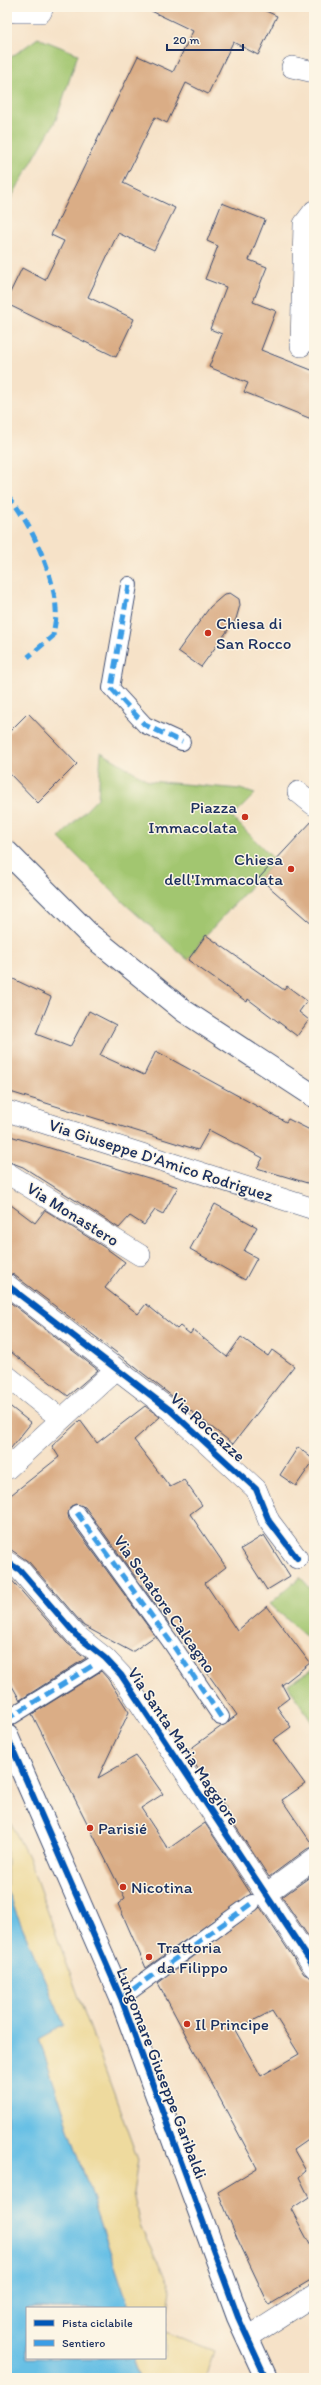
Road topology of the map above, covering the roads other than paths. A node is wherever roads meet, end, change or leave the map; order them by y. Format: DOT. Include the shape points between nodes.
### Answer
graph roads {
  1 [pos="43,7"];
  2 [pos="7,9"];
  3 [pos="292,67"];
  4 [pos="314,72"];
  5 [pos="314,211"];
  6 [pos="301,346"];
  7 [pos="129,585"];
  8 [pos="182,742"];
  9 [pos="7,852"];
  10 [pos="314,1096"];
  11 [pos="7,1111"];
  12 [pos="7,1173"];
  13 [pos="314,1209"];
  14 [pos="140,1255"];
  15 [pos="7,1285"];
  16 [pos="111,1374"];
  17 [pos="7,1376"];
  18 [pos="61,1419"];
  19 [pos="7,1469"];
  20 [pos="77,1513"];
  21 [pos="297,1558"];
  22 [pos="7,1562"];
  23 [pos="95,1664"];
  24 [pos="220,1717"];
  25 [pos="7,1719"];
  26 [pos="7,1736"];
  27 [pos="314,1859"];
  28 [pos="259,1898"];
  29 [pos="314,1966"];
  30 [pos="121,1998"];
  31 [pos="314,2295"];
  32 [pos="247,2338"];
  33 [pos="266,2378"];
  1 -- 2 [label="street" via="41,12"];
  3 -- 4 [label="street"];
  5 -- 6 [label="street" via="304,224"];
  7 -- 8 [label="street" via="111,688 145,725"];
  9 -- 10 [label="street" via="89,934 184,1011"];
  11 -- 13 [label="street, Via Giuseppe D'Amico Rodriguez"];
  12 -- 14 [label="street, Via Monastero"];
  15 -- 21 [label="street, Via Roccazze" via="170,1410 256,1489 269,1521"];
  16 -- 18 [label="street"];
  17 -- 18 [label="street"];
  18 -- 19 [label="street"];
  20 -- 24 [label="street, Via Senatore Calcagno" via="170,1641"];
  22 -- 28 [label="street, Via Santa Maria Maggiore" via="20,1570 76,1635 105,1658 121,1675"];
  23 -- 25 [label="street"];
  26 -- 30 [label="street, Lungomare Giuseppe Garibaldi"];
  27 -- 28 [label="street"];
  28 -- 29 [label="street, Via Santa Maria Maggiore"];
  28 -- 30 [label="street"];
  30 -- 32 [label="street, Lungomare Giuseppe Garibaldi"];
  31 -- 32 [label="street"];
  32 -- 33 [label="street, Lungomare Giuseppe Garibaldi"];
}
